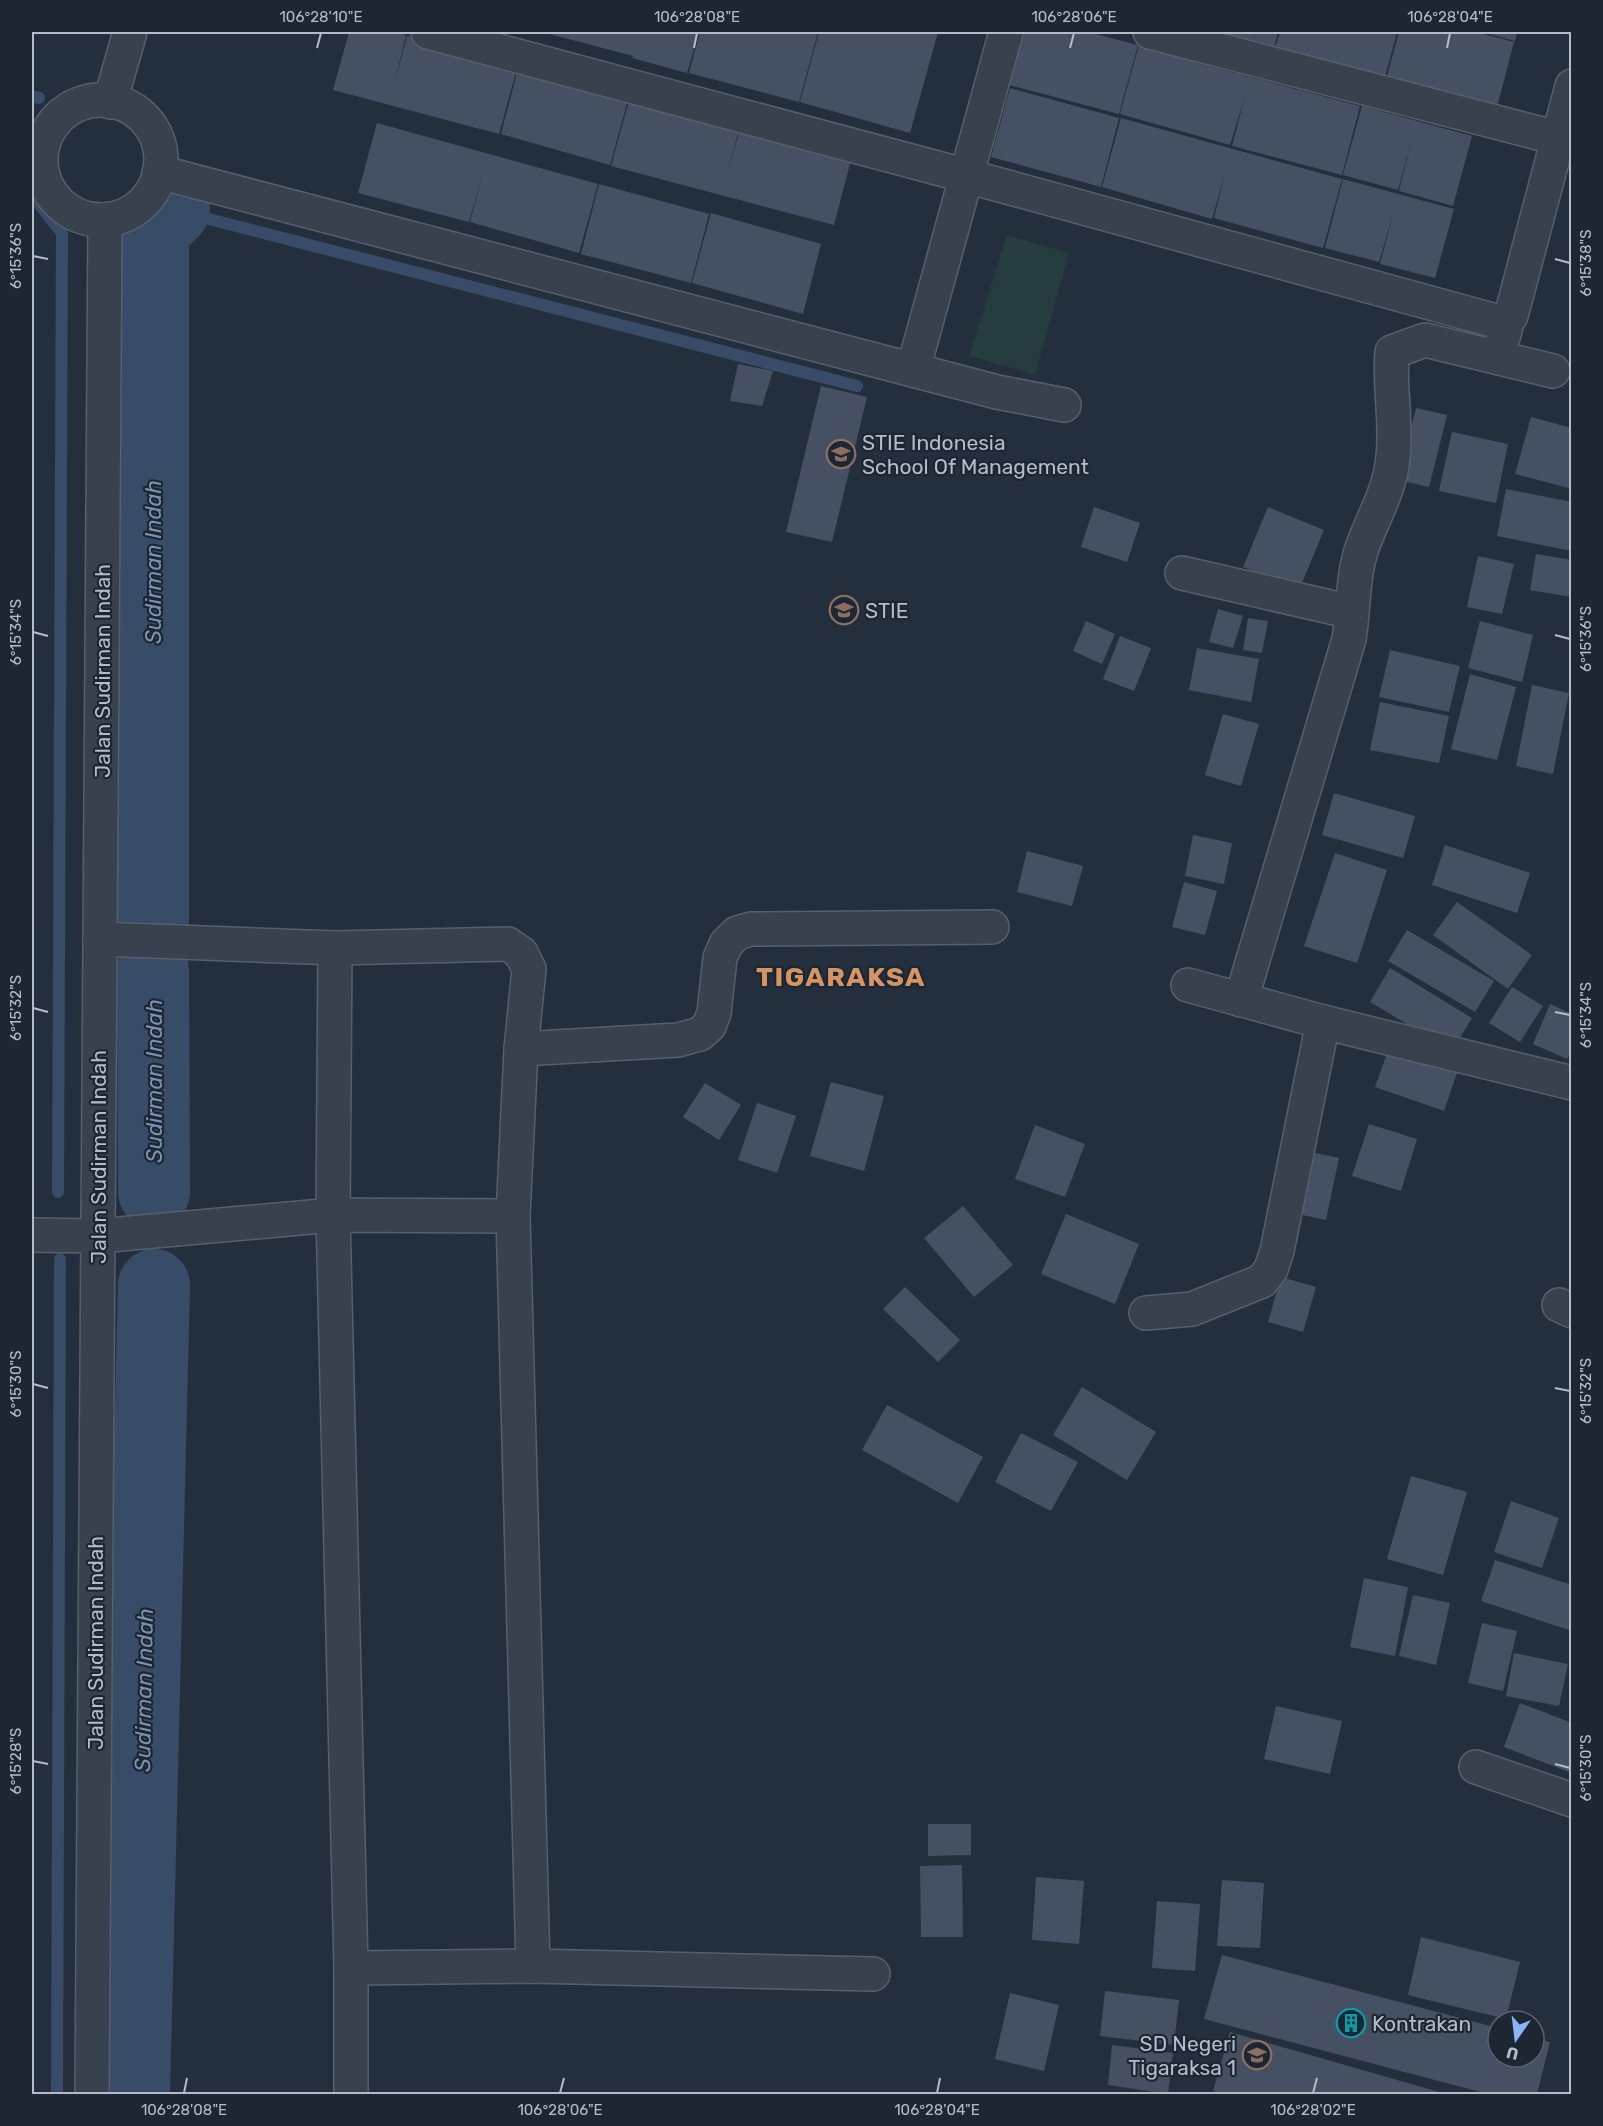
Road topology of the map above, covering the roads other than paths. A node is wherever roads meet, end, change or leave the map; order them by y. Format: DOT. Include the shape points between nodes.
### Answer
graph roads {
  1 [pos="130,32"];
  2 [pos="428,32"];
  3 [pos="1006,32"];
  4 [pos="1150,32"];
  5 [pos="1572,86"];
  6 [pos="110,102"];
  7 [pos="1557,138"];
  8 [pos="37,142"];
  9 [pos="159,172"];
  10 [pos="967,176"];
  11 [pos="105,219"];
  12 [pos="1508,318"];
  13 [pos="1500,357"];
  14 [pos="914,370"];
  15 [pos="1553,372"];
  16 [pos="1064,405"];
  17 [pos="1182,573"];
  18 [pos="1352,612"];
  19 [pos="992,927"];
  20 [pos="100,939"];
  21 [pos="335,948"];
  22 [pos="1188,985"];
  23 [pos="1241,1000"];
  24 [pos="1323,1022"];
  25 [pos="521,1049"];
  26 [pos="1572,1083"];
  27 [pos="333,1215"];
  28 [pos="513,1216"];
  29 [pos="32,1235"];
  30 [pos="98,1236"];
  31 [pos="1146,1313"];
  32 [pos="1476,1767"];
  33 [pos="1572,1800"];
  34 [pos="533,1966"];
  35 [pos="351,1968"];
  36 [pos="873,1974"];
  37 [pos="92,2094"];
  38 [pos="351,2094"];
  1 -- 6 [label="street"];
  2 -- 10 [label="street"];
  3 -- 10 [label="street"];
  4 -- 7 [label="street"];
  5 -- 7 [label="street"];
  6 -- 8 [label="street" via="93,100 61,114"];
  6 -- 9 [label="street" via="127,105 153,127 163,161"];
  7 -- 12 [label="street"];
  8 -- 11 [label="street" via="42,177 61,206 92,221"];
  9 -- 11 [label="street" via="153,194 127,216"];
  9 -- 14 [label="street"];
  10 -- 12 [label="street" via="1496,321"];
  10 -- 14 [label="street"];
  11 -- 20 [label="street, Jalan Sudirman Indah"];
  12 -- 13 [label="street"];
  13 -- 15 [label="street"];
  13 -- 18 [label="street" via="1425,339 1392,352 1393,460 1382,504 1362,549"];
  14 -- 16 [label="street"];
  17 -- 18 [label="street"];
  18 -- 23 [label="street" via="1349,639"];
  19 -- 25 [label="street" via="751,928 737,933 726,944 720,958 714,1013 709,1026 700,1034 678,1040"];
  20 -- 21 [label="street"];
  20 -- 30 [label="street, Jalan Sudirman Indah"];
  21 -- 25 [label="street" via="508,944 521,953 529,969"];
  21 -- 27 [label="street"];
  22 -- 23 [label="street"];
  23 -- 24 [label="street"];
  24 -- 26 [label="street"];
  24 -- 31 [label="street" via="1272,1269 1262,1281 1192,1309"];
  25 -- 28 [label="street"];
  27 -- 28 [label="street"];
  27 -- 30 [label="street"];
  27 -- 35 [label="street"];
  28 -- 34 [label="street"];
  29 -- 30 [label="street"];
  30 -- 37 [label="street, Jalan Sudirman Indah"];
  32 -- 33 [label="street"];
  34 -- 35 [label="street"];
  34 -- 36 [label="street"];
  35 -- 38 [label="street"];
}
